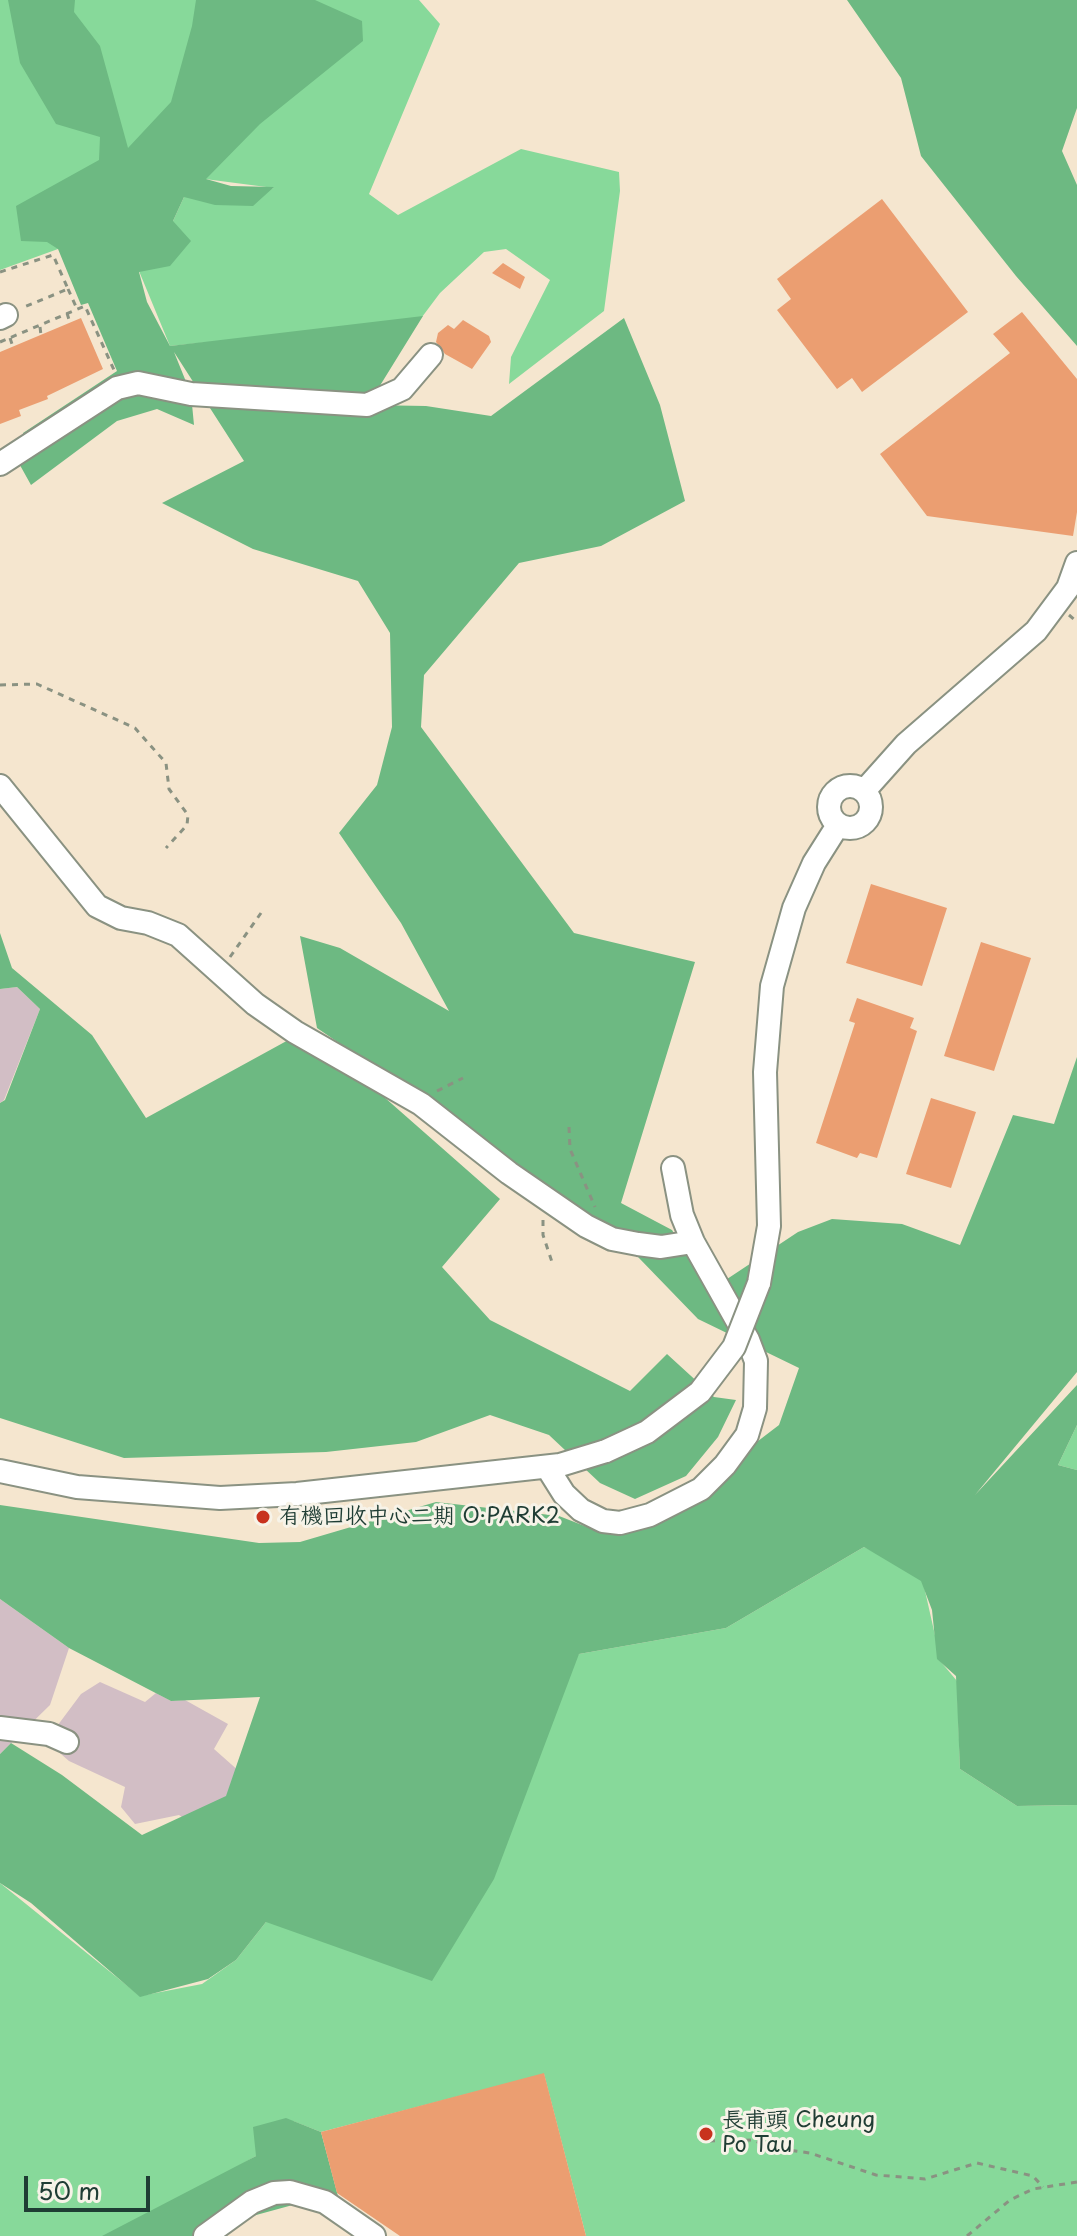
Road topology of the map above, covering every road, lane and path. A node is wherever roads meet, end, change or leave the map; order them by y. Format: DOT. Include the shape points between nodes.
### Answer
graph roads {
  1 [pos="0,272"];
  2 [pos="68,289"];
  3 [pos="77,309"];
  4 [pos="67,313"];
  5 [pos="42,323"];
  6 [pos="70,323"];
  7 [pos="5,324"];
  8 [pos="41,335"];
  9 [pos="0,342"];
  10 [pos="13,347"];
  11 [pos="431,355"];
  12 [pos="104,377"];
  13 [pos="0,464"];
  14 [pos="1077,563"];
  15 [pos="0,685"];
  16 [pos="0,786"];
  17 [pos="166,848"];
  18 [pos="261,913"];
  19 [pos="230,956"];
  20 [pos="463,1078"];
  21 [pos="442,1088"];
  22 [pos="569,1127"];
  23 [pos="673,1168"];
  24 [pos="552,1203"];
  25 [pos="612,1239"];
  26 [pos="693,1242"];
  27 [pos="552,1262"];
  28 [pos="547,1467"];
  29 [pos="0,1471"];
  30 [pos="0,1728"];
  31 [pos="67,1742"];
  32 [pos="709,2141"];
  33 [pos="1077,2182"];
  34 [pos="1043,2187"];
  35 [pos="205,2236"];
  36 [pos="374,2236"];
  37 [pos="967,2236"];
  1 -- 2 [label="path" via="53,255"];
  2 -- 3 [label="path"];
  2 -- 7 [label="path"];
  3 -- 4 [label="path"];
  3 -- 12 [label="path" via="85,306 114,370"];
  4 -- 5 [label="path"];
  4 -- 6 [label="path"];
  5 -- 7 [label="path"];
  5 -- 8 [label="path"];
  7 -- 9 [label="path"];
  7 -- 10 [label="path"];
  11 -- 13 [label="street" via="402,389 367,405 127,385"];
  14 -- 28 [label="street, bridge" via="1049,618 906,744 864,791 872,805 869,818 853,828 838,825 794,908 772,986 765,1072 771,1195 759,1283 734,1347 700,1392 647,1432 606,1451"];
  15 -- 17 [label="path" via="37,684 135,728 166,763 169,789 188,815 187,825"];
  16 -- 24 [label="street" via="97,906 178,935 255,1004 421,1104"];
  18 -- 19 [label="path"];
  20 -- 21 [label="path"];
  22 -- 25 [label="path" via="581,1182"];
  23 -- 26 [label="street"];
  24 -- 25 [label="street"];
  24 -- 27 [label="path" via="543,1218"];
  25 -- 26 [label="street" via="661,1247"];
  26 -- 28 [label="street" via="756,1361 755,1408 747,1435 701,1489 650,1515 620,1523 581,1510"];
  28 -- 29 [label="street" via="220,1498 77,1487"];
  30 -- 31 [label="street" via="49,1734"];
  32 -- 34 [label="path" via="752,2140 854,2170 925,2179 977,2163 1033,2176"];
  33 -- 34 [label="path"];
  34 -- 37 [label="path" via="1010,2200"];
  35 -- 36 [label="street" via="252,2202 290,2192 325,2202"];
}
